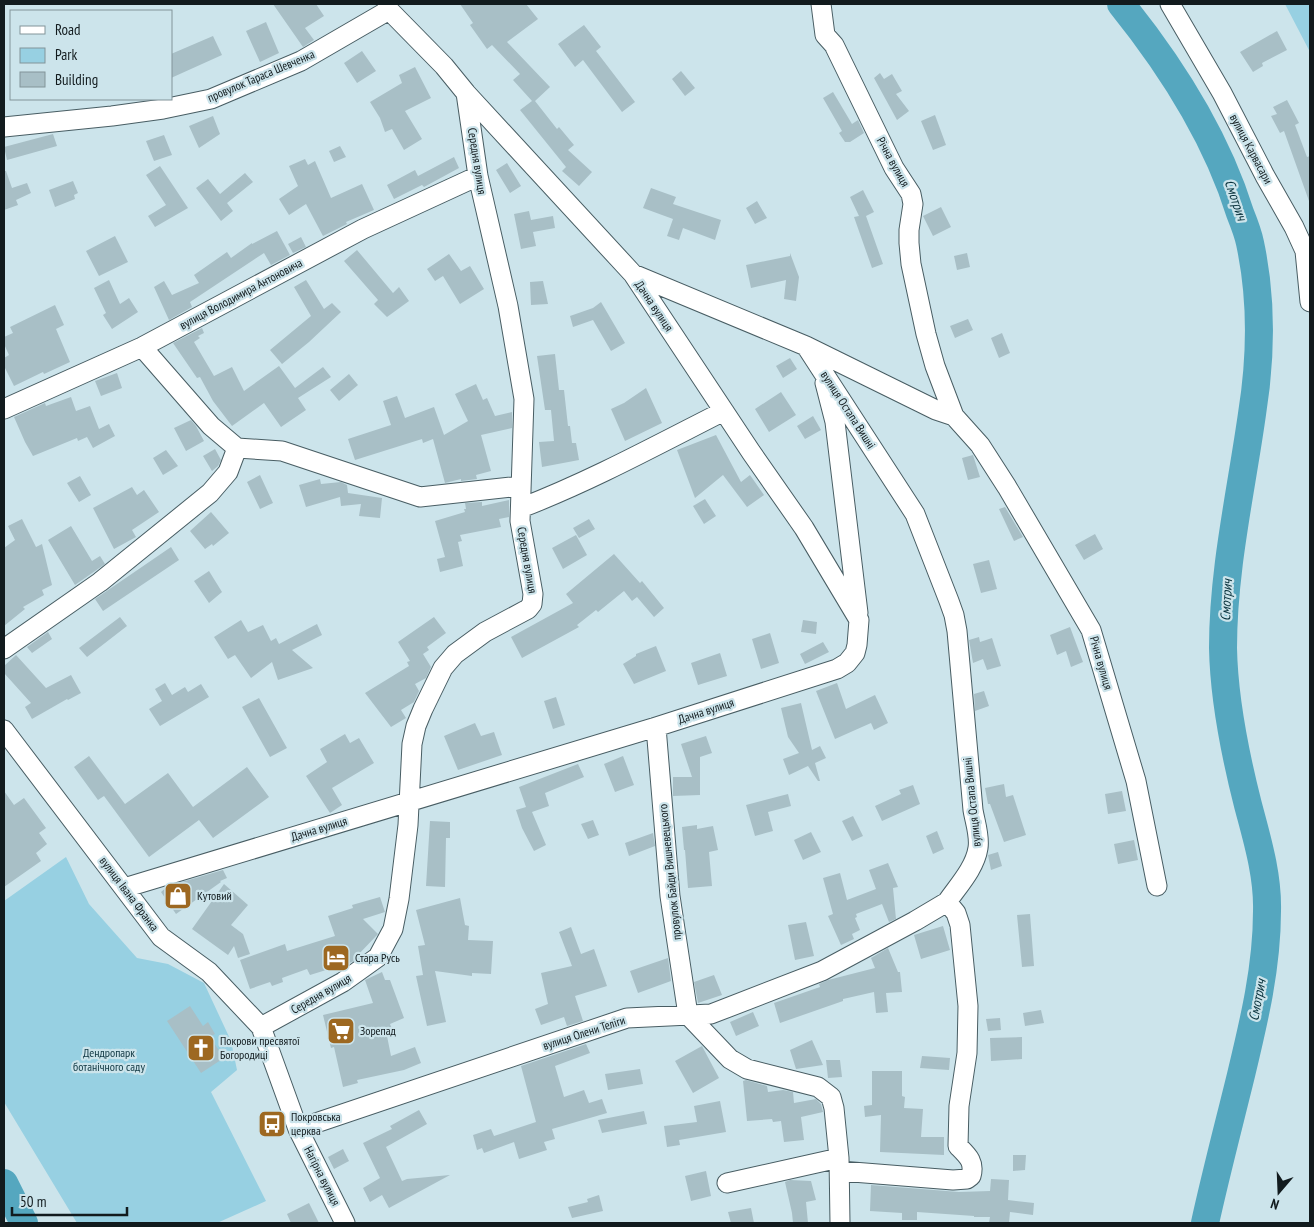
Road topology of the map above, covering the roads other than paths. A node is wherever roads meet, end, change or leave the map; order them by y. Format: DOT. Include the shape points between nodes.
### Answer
graph roads {
  1 [pos="821,4"];
  2 [pos="1170,4"];
  3 [pos="388,7"];
  4 [pos="466,93"];
  5 [pos="4,127"];
  6 [pos="478,176"];
  7 [pos="633,274"];
  8 [pos="1310,302"];
  9 [pos="806,346"];
  10 [pos="142,347"];
  11 [pos="825,375"];
  12 [pos="4,409"];
  13 [pos="724,411"];
  14 [pos="954,416"];
  15 [pos="237,448"];
  16 [pos="520,486"];
  17 [pos="521,508"];
  18 [pos="859,620"];
  19 [pos="4,649"];
  20 [pos="656,727"];
  21 [pos="4,730"];
  22 [pos="410,801"];
  23 [pos="1157,886"];
  24 [pos="124,888"];
  25 [pos="947,902"];
  26 [pos="688,1015"];
  27 [pos="261,1027"];
  28 [pos="298,1129"];
  29 [pos="840,1165"];
  30 [pos="727,1183"];
  31 [pos="345,1223"];
  32 [pos="840,1223"];
  1 -- 14 [label="street, Річна вулиця" via="825,35 834,45 894,168 911,194 911,264 935,366"];
  2 -- 8 [label="street, вулиця Карвасари" via="1294,227 1305,251"];
  3 -- 4 [label="street, Середня вулиця"];
  3 -- 5 [label="street, провулок Тараса Шевченка" via="301,61 211,98 163,109"];
  4 -- 6 [label="street, Середня вулиця"];
  4 -- 7 [label="street, Середня вулиця"];
  6 -- 10 [label="street, вулиця Володимира Антоновича" via="362,229"];
  6 -- 16 [label="street, Середня вулиця" via="508,306 524,399"];
  7 -- 9 [label="street, Річна вулиця"];
  7 -- 13 [label="street, Дачна вулиця"];
  9 -- 11 [label="street, вулиця Остапа Вишні"];
  9 -- 14 [label="street, Річна вулиця"];
  10 -- 12 [label="street, вулиця Володимира Антоновича"];
  10 -- 15 [label="street" via="211,426"];
  11 -- 18 [label="street"];
  11 -- 25 [label="street, вулиця Остапа Вишні" via="915,514 954,615 979,847 972,867"];
  13 -- 17 [label="street" via="610,469"];
  13 -- 18 [label="street, Дачна вулиця" via="804,528"];
  14 -- 23 [label="street, Річна вулиця" via="980,445 1007,487 1091,630 1136,781"];
  15 -- 16 [label="street" via="282,451 420,497"];
  15 -- 19 [label="street" via="228,472 210,492 100,582"];
  16 -- 17 [label="street, Середня вулиця"];
  17 -- 22 [label="street, Середня вулиця" via="520,522 532,604 485,632 442,668 416,726 412,744"];
  18 -- 20 [label="street, Дачна вулиця" via="854,653 837,670"];
  20 -- 22 [label="street, Дачна вулиця"];
  20 -- 26 [label="street, провулок Байди Вишневецького" via="670,896"];
  21 -- 24 [label="street, вулиця Івана Франка"];
  22 -- 24 [label="street, Дачна вулиця"];
  22 -- 27 [label="street, Середня вулиця" via="393,929 378,957 343,982"];
  24 -- 27 [label="street, вулиця Івана Франка" via="162,937 209,972"];
  25 -- 26 [label="street, вулиця Олени Теліги" via="822,972 711,1014"];
  25 -- 29 [label="street" via="960,925 967,996 968,1053 959,1106 958,1146 970,1157 971,1176 953,1180"];
  26 -- 28 [label="street, вулиця Олени Теліги" via="628,1018"];
  26 -- 29 [label="street" via="739,1065 826,1091 834,1108"];
  27 -- 28 [label="street, вулиця Івана Франка"];
  28 -- 31 [label="street, Нагірна вулиця"];
  29 -- 30 [label="street"];
  29 -- 32 [label="street"];
}
